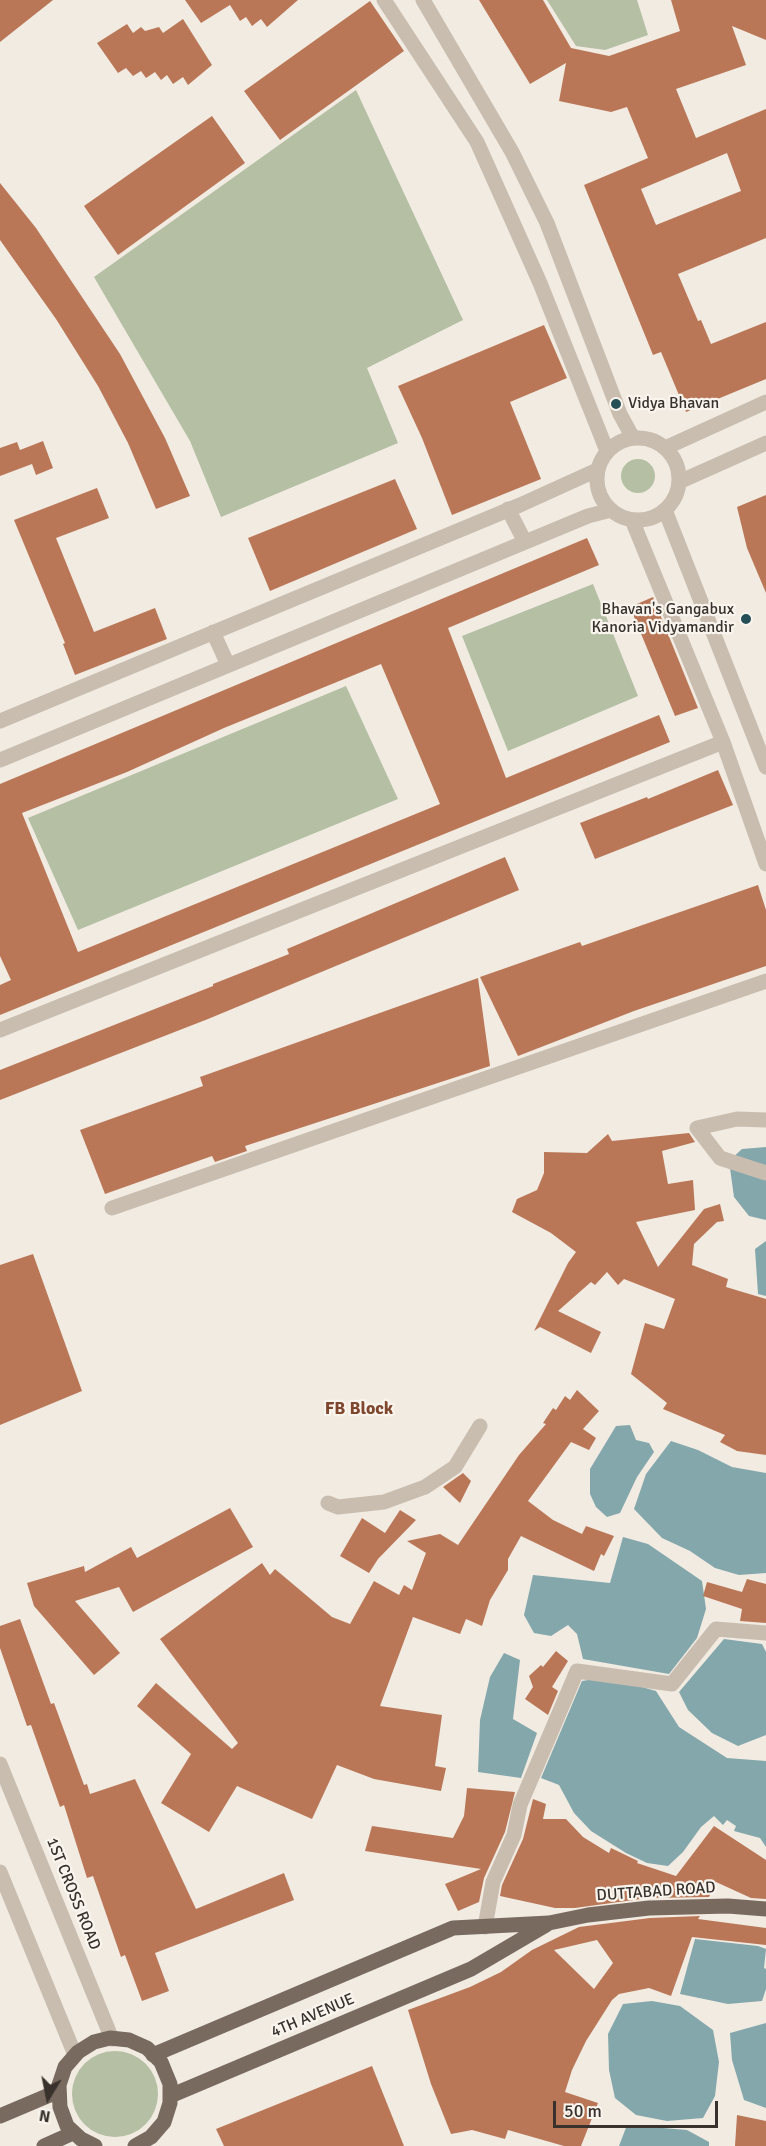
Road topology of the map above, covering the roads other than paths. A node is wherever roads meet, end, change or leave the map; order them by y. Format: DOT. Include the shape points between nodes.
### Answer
graph roads {
  1 [pos="384,0"];
  2 [pos="423,0"];
  3 [pos="468,74"];
  4 [pos="444,88"];
  5 [pos="766,402"];
  6 [pos="633,438"];
  7 [pos="766,443"];
  8 [pos="664,448"];
  9 [pos="607,451"];
  10 [pos="597,470"];
  11 [pos="679,482"];
  12 [pos="508,509"];
  13 [pos="610,510"];
  14 [pos="665,510"];
  15 [pos="632,520"];
  16 [pos="525,542"];
  17 [pos="213,632"];
  18 [pos="228,665"];
  19 [pos="0,721"];
  20 [pos="723,742"];
  21 [pos="0,760"];
  22 [pos="766,767"];
  23 [pos="766,864"];
  24 [pos="766,981"];
  25 [pos="0,1030"];
  26 [pos="766,1120"];
  27 [pos="766,1173"];
  28 [pos="112,1208"];
  29 [pos="480,1426"];
  30 [pos="328,1503"];
  31 [pos="766,1633"];
  32 [pos="0,1764"];
  33 [pos="0,1872"];
  34 [pos="766,1909"];
  35 [pos="549,1923"];
  36 [pos="485,1927"];
  37 [pos="112,2038"];
  38 [pos="75,2055"];
  39 [pos="153,2055"];
  40 [pos="59,2091"];
  41 [pos="170,2096"];
  42 [pos="0,2116"];
  43 [pos="73,2133"];
  44 [pos="150,2142"];
  45 [pos="44,2146"];
  46 [pos="95,2146"];
  47 [pos="135,2146"];
  1 -- 4 [label="street"];
  2 -- 3 [label="street"];
  3 -- 4 [label="street"];
  3 -- 6 [label="street" via="547,223 620,414"];
  4 -- 9 [label="street" via="477,142 540,283"];
  5 -- 8 [label="street"];
  6 -- 8 [label="street" via="644,438"];
  6 -- 9 [label="street"];
  7 -- 11 [label="street"];
  8 -- 11 [label="street" via="677,466"];
  9 -- 10 [label="street"];
  10 -- 12 [label="street"];
  10 -- 13 [label="street" via="597,489"];
  11 -- 14 [label="street"];
  12 -- 16 [label="street"];
  12 -- 17 [label="street"];
  13 -- 15 [label="street"];
  13 -- 16 [label="street"];
  14 -- 15 [label="street" via="651,518"];
  14 -- 22 [label="street"];
  15 -- 20 [label="street"];
  16 -- 18 [label="street"];
  17 -- 18 [label="street"];
  17 -- 19 [label="street"];
  18 -- 21 [label="street"];
  20 -- 23 [label="street"];
  20 -- 25 [label="street"];
  24 -- 28 [label="street"];
  26 -- 27 [label="street" via="737,1119 697,1128 720,1158"];
  29 -- 30 [label="street" via="455,1467 425,1487 384,1502 338,1507"];
  31 -- 36 [label="street" via="716,1629 672,1684 577,1671 520,1805 514,1835 493,1882"];
  32 -- 37 [label="street, 1ST CROSS ROAD"];
  33 -- 38 [label="street"];
  34 -- 35 [label="main road, DUTTABAD ROAD" via="649,1908"];
  35 -- 36 [label="main road"];
  35 -- 41 [label="main road, 4TH AVENUE" via="471,1969"];
  36 -- 39 [label="main road" via="453,1928"];
  37 -- 38 [label="main road" via="94,2042"];
  37 -- 39 [label="main road" via="129,2040"];
  38 -- 40 [label="main road" via="65,2067"];
  39 -- 41 [label="main road" via="161,2062 170,2084"];
  40 -- 42 [label="main road"];
  40 -- 43 [label="main road" via="60,2107"];
  41 -- 44 [label="main road" via="164,2122"];
  43 -- 45 [label="main road"];
  43 -- 46 [label="main road"];
  44 -- 47 [label="main road"];
}
